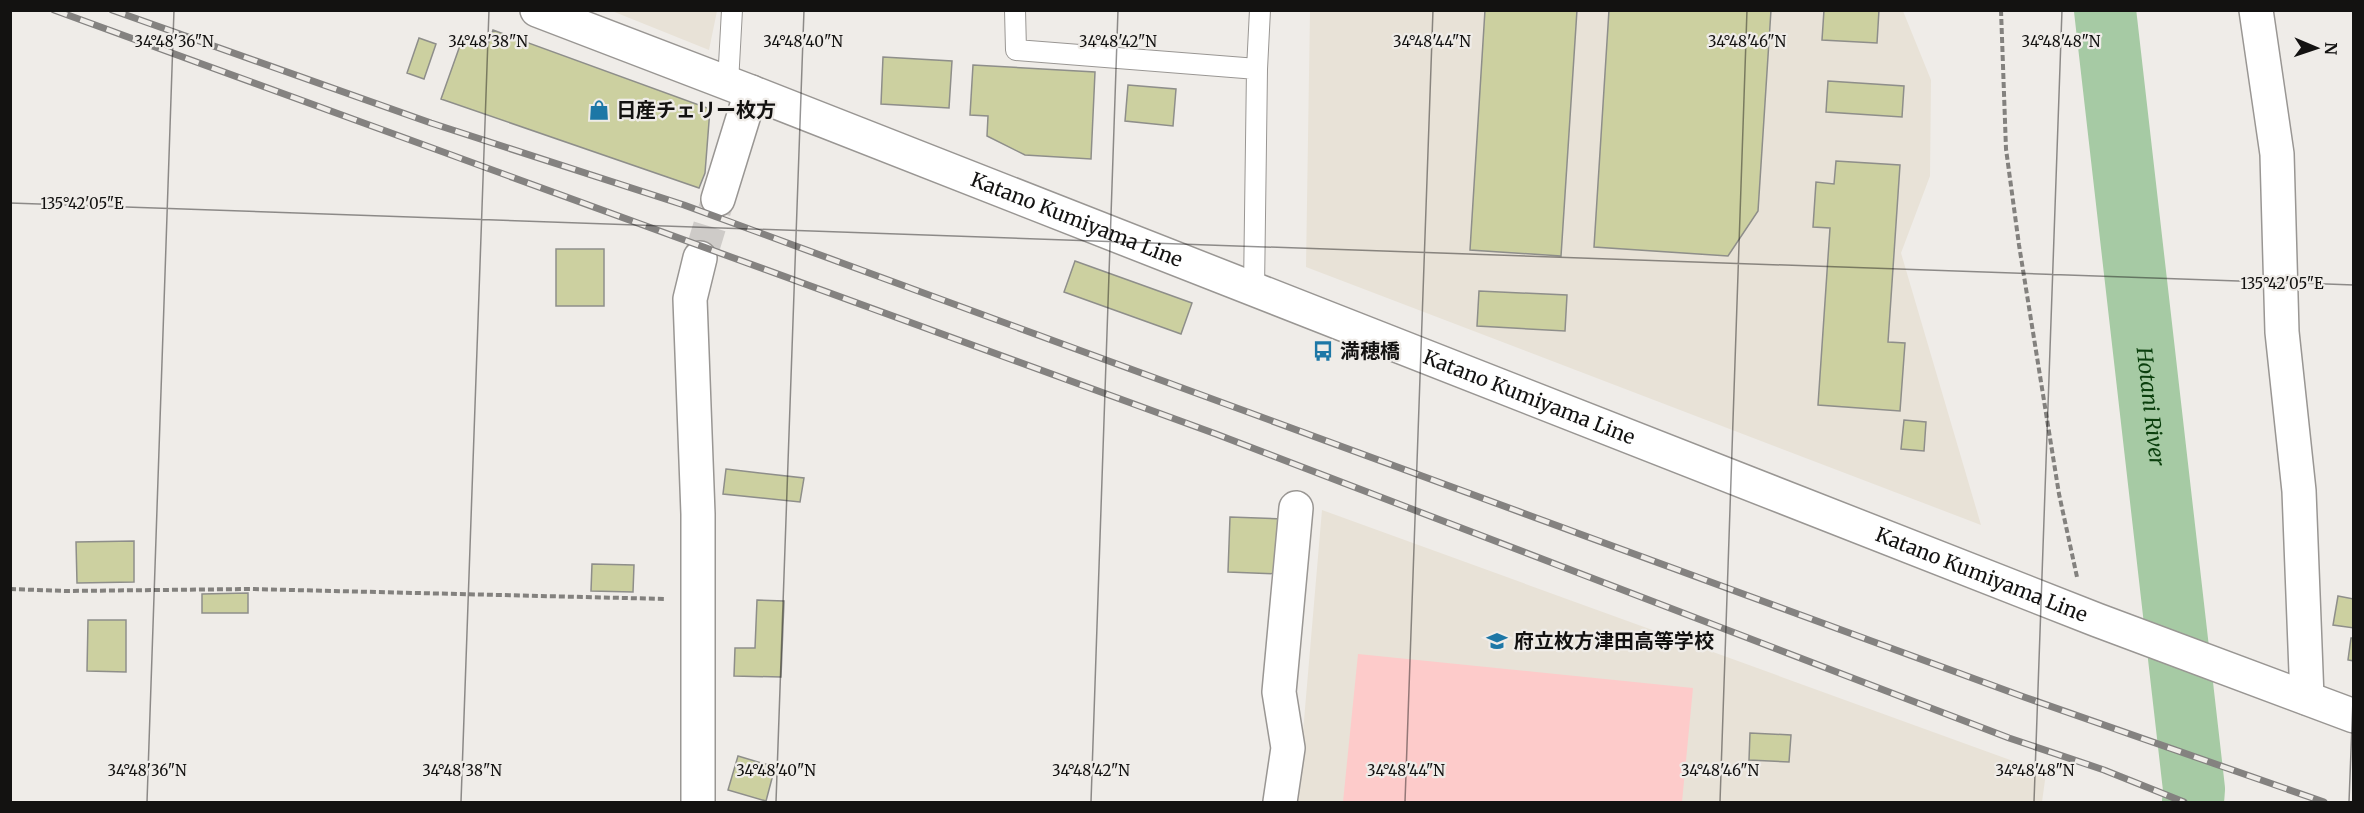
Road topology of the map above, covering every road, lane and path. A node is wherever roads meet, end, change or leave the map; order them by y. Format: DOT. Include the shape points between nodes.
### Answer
graph roads {
  1 [pos="537,10"];
  2 [pos="732,10"];
  3 [pos="1015,10"];
  4 [pos="1260,10"];
  5 [pos="2001,10"];
  6 [pos="2256,10"];
  7 [pos="1257,69"];
  8 [pos="739,87"];
  9 [pos="718,199"];
  10 [pos="700,258"];
  11 [pos="1254,289"];
  12 [pos="1296,508"];
  13 [pos="2079,585"];
  14 [pos="10,589"];
  15 [pos="697,600"];
  16 [pos="2307,698"];
  17 [pos="2354,716"];
  18 [pos="698,802"];
  19 [pos="1280,802"];
  1 -- 8 [label="main road, Katano Kumiyama Line"];
  2 -- 8 [label="lane"];
  3 -- 7 [label="lane" via="1016,50"];
  4 -- 7 [label="lane"];
  5 -- 13 [label="path" via="2006,149 2019,245 2059,494"];
  6 -- 16 [label="main road" via="2277,154 2282,332 2299,491"];
  7 -- 11 [label="lane"];
  8 -- 9 [label="main road"];
  8 -- 11 [label="main road, Katano Kumiyama Line"];
  10 -- 15 [label="main road" via="690,299"];
  11 -- 16 [label="main road, Katano Kumiyama Line" via="2097,620"];
  12 -- 19 [label="main road" via="1279,692 1288,748"];
  14 -- 15 [label="path" via="262,589"];
  15 -- 18 [label="main road"];
  16 -- 17 [label="main road, Katano Kumiyama Line"];
}
